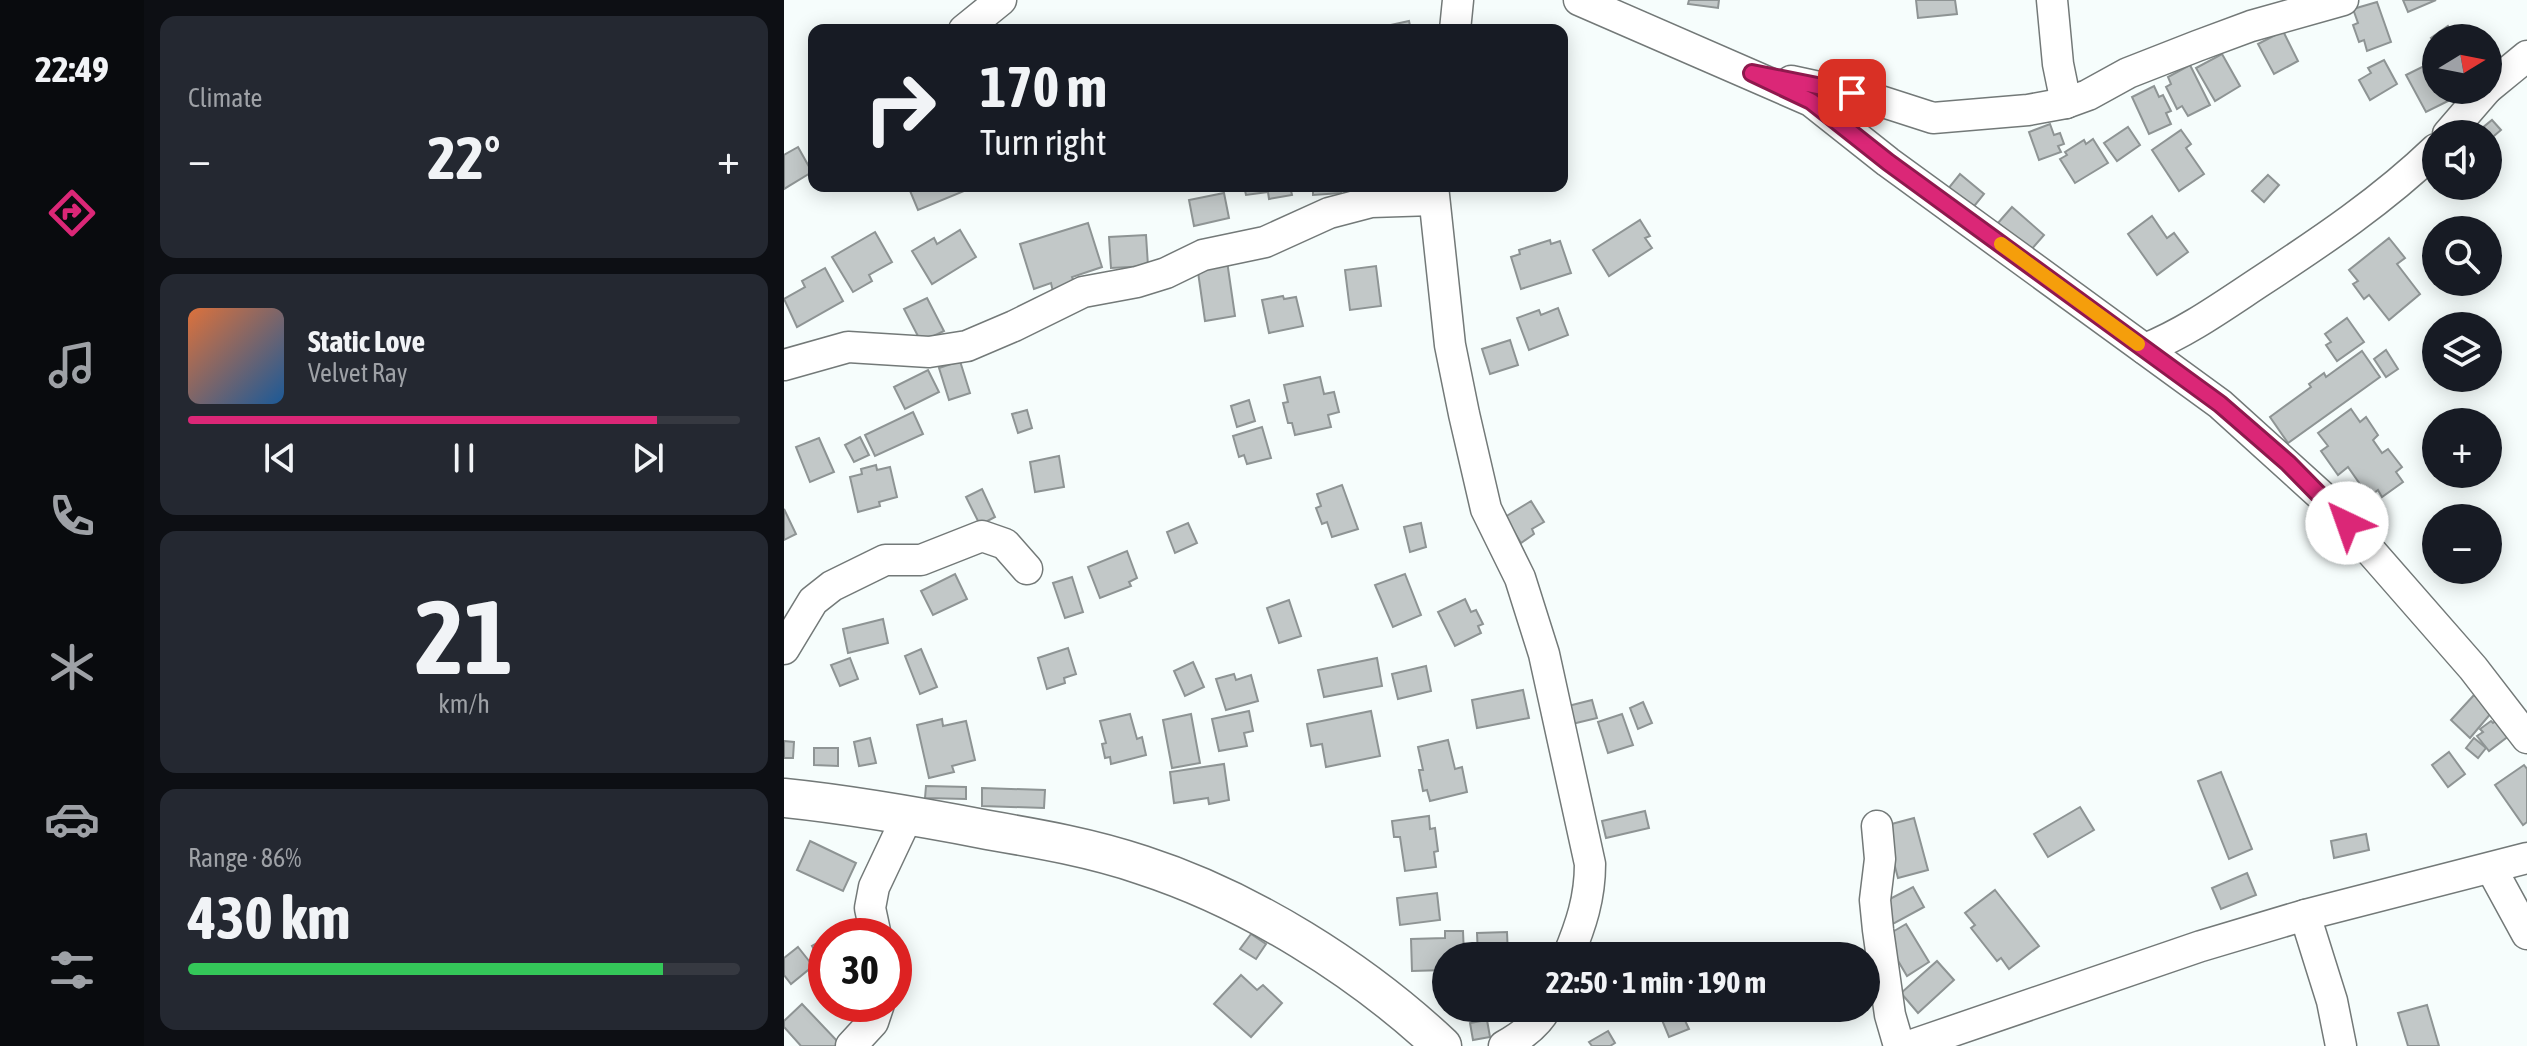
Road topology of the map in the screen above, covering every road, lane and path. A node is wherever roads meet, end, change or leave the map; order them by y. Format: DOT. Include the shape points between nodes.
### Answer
graph roads {
  1 [pos="1001,0"];
  2 [pos="1458,0"];
  3 [pos="1579,0"];
  4 [pos="2052,0"];
  5 [pos="2343,0"];
  6 [pos="971,24"];
  7 [pos="1456,24"];
  8 [pos="2527,56"];
  9 [pos="1752,73"];
  10 [pos="2502,77"];
  11 [pos="2066,103"];
  12 [pos="2474,104"];
  13 [pos="2460,120"];
  14 [pos="2422,162"];
  15 [pos="1433,193"];
  16 [pos="2145,349"];
  17 [pos="784,365"];
  18 [pos="1027,569"];
  19 [pos="784,649"];
  20 [pos="2527,738"];
  21 [pos="784,798"];
  22 [pos="908,815"];
  23 [pos="1877,826"];
  24 [pos="2527,858"];
  25 [pos="2491,868"];
  26 [pos="2305,915"];
  27 [pos="872,918"];
  28 [pos="2527,934"];
  29 [pos="1574,942"];
  30 [pos="873,1022"];
  31 [pos="1536,1022"];
  32 [pos="851,1046"];
  33 [pos="1442,1046"];
  34 [pos="1504,1046"];
  35 [pos="1899,1046"];
  36 [pos="1909,1046"];
  37 [pos="2341,1046"];
  1 -- 6 [label="street"];
  2 -- 7 [label="street"];
  3 -- 9 [label="street"];
  4 -- 11 [label="street"];
  5 -- 11 [label="street" via="2224,36"];
  8 -- 10 [label="street"];
  9 -- 11 [label="street" via="1874,99 1933,118"];
  9 -- 16 [label="street" via="1811,101"];
  12 -- 13 [label="street"];
  14 -- 16 [label="street" via="2312,248 2180,334"];
  15 -- 17 [label="street" via="1329,213 1265,242 1203,255 1137,282 1083,292 967,346 929,352 848,347"];
  15 -- 29 [label="street" via="1450,345 1486,509 1520,578 1544,654 1590,864 1585,913"];
  16 -- 20 [label="street" via="2220,404 2326,500"];
  18 -- 19 [label="street" via="1005,544 982,536 921,560 885,560 813,601"];
  21 -- 22 [label="street"];
  22 -- 27 [label="street" via="874,887"];
  22 -- 33 [label="street" via="1074,846 1200,887 1315,949"];
  23 -- 35 [label="street" via="1875,900"];
  24 -- 25 [label="street"];
  25 -- 26 [label="street"];
  25 -- 28 [label="street"];
  26 -- 36 [label="street" via="2139,965"];
  26 -- 37 [label="street"];
  30 -- 32 [label="street"];
  31 -- 34 [label="street"];
}
